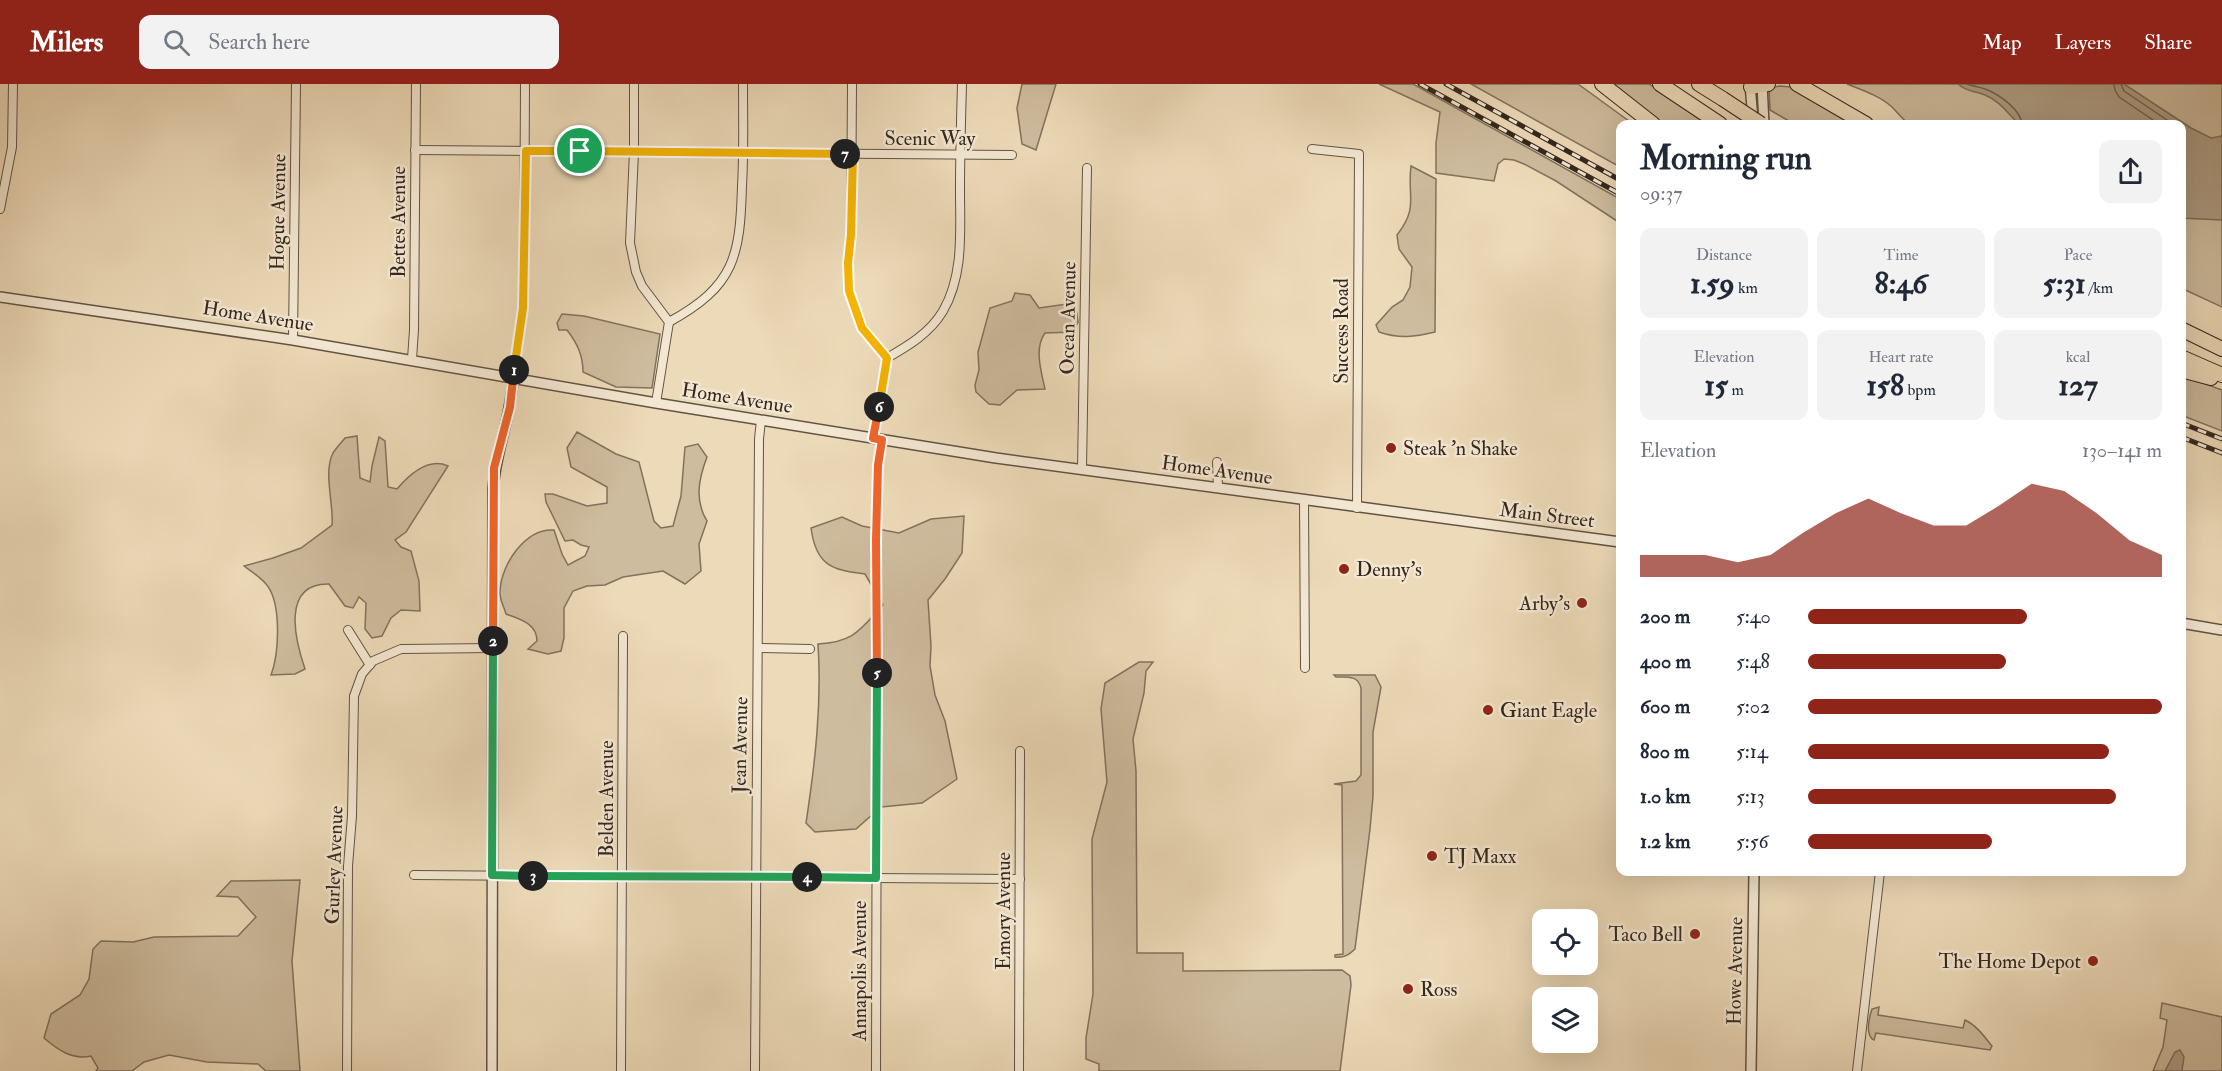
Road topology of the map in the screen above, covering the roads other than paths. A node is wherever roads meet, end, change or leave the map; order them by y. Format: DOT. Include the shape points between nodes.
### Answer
graph roads {
  1 [pos="13,84"];
  2 [pos="296,84"];
  3 [pos="416,84"];
  4 [pos="525,84"];
  5 [pos="634,84"];
  6 [pos="743,84"];
  7 [pos="852,84"];
  8 [pos="962,84"];
  9 [pos="1602,84"];
  10 [pos="1660,84"];
  11 [pos="1699,84"];
  12 [pos="1797,84"];
  13 [pos="1759,85"];
  14 [pos="1648,120"];
  15 [pos="1714,120"];
  16 [pos="1755,120"];
  17 [pos="1757,120"];
  18 [pos="1763,120"];
  19 [pos="1859,120"];
  20 [pos="1312,149"];
  21 [pos="415,150"];
  22 [pos="526,151"];
  23 [pos="634,151"];
  24 [pos="744,152"];
  25 [pos="853,154"];
  26 [pos="961,154"];
  27 [pos="1012,155"];
  28 [pos="1087,168"];
  29 [pos="0,209"];
  30 [pos="0,297"];
  31 [pos="669,322"];
  32 [pos="2186,332"];
  33 [pos="2186,338"];
  34 [pos="293,340"];
  35 [pos="2222,351"];
  36 [pos="887,358"];
  37 [pos="412,359"];
  38 [pos="2186,359"];
  39 [pos="2186,371"];
  40 [pos="2222,375"];
  41 [pos="513,379"];
  42 [pos="2222,381"];
  43 [pos="656,403"];
  44 [pos="761,420"];
  45 [pos="878,439"];
  46 [pos="1217,462"];
  47 [pos="1082,469"];
  48 [pos="1218,488"];
  49 [pos="1304,500"];
  50 [pos="1357,507"];
  51 [pos="1469,523"];
  52 [pos="1616,541"];
  53 [pos="2186,625"];
  54 [pos="348,630"];
  55 [pos="2222,630"];
  56 [pos="623,636"];
  57 [pos="493,648"];
  58 [pos="758,648"];
  59 [pos="810,649"];
  60 [pos="370,665"];
  61 [pos="1305,668"];
  62 [pos="1020,752"];
  63 [pos="414,875"];
  64 [pos="492,875"];
  65 [pos="1754,876"];
  66 [pos="1880,876"];
  67 [pos="622,877"];
  68 [pos="757,877"];
  69 [pos="876,878"];
  70 [pos="1020,879"];
  71 [pos="347,1071"];
  72 [pos="492,1071"];
  73 [pos="621,1071"];
  74 [pos="755,1071"];
  75 [pos="876,1071"];
  76 [pos="1019,1071"];
  77 [pos="1751,1071"];
  78 [pos="1857,1071"];
  1 -- 29 [label="street" via="12,147"];
  2 -- 34 [label="street, Hogue Avenue"];
  3 -- 21 [label="street, Bettes Avenue"];
  4 -- 22 [label="street"];
  5 -- 23 [label="street"];
  6 -- 24 [label="street"];
  7 -- 25 [label="street"];
  8 -- 26 [label="street"];
  9 -- 14 [label="highway"];
  10 -- 15 [label="highway"];
  11 -- 17 [label="highway, bridge"];
  12 -- 19 [label="highway"];
  13 -- 16 [label="street"];
  13 -- 18 [label="street"];
  20 -- 50 [label="street, Success Road" via="1359,154"];
  21 -- 22 [label="street, Scenic Way"];
  21 -- 37 [label="street, Bettes Avenue"];
  22 -- 23 [label="street, Scenic Way"];
  22 -- 41 [label="street" via="523,308"];
  23 -- 24 [label="street, Scenic Way"];
  23 -- 31 [label="street" via="632,258 642,286"];
  24 -- 25 [label="street, Scenic Way"];
  24 -- 31 [label="street" via="740,232 733,260 706,298"];
  25 -- 26 [label="street, Scenic Way"];
  25 -- 36 [label="street" via="849,291 862,328"];
  26 -- 27 [label="street, Scenic Way"];
  26 -- 36 [label="street" via="959,256 951,294 931,327"];
  28 -- 47 [label="street, Ocean Avenue"];
  30 -- 34 [label="street, Home Avenue"];
  31 -- 43 [label="street"];
  32 -- 35 [label="highway"];
  33 -- 35 [label="highway"];
  34 -- 37 [label="street, Home Avenue"];
  36 -- 45 [label="street, Annapolis Avenue"];
  37 -- 41 [label="street, Home Avenue"];
  38 -- 40 [label="highway"];
  39 -- 42 [label="highway"];
  41 -- 43 [label="street, Home Avenue"];
  41 -- 57 [label="street" via="494,478"];
  43 -- 44 [label="street, Home Avenue"];
  44 -- 45 [label="street, Home Avenue"];
  44 -- 58 [label="street, Jean Avenue"];
  45 -- 47 [label="street, Home Avenue"];
  45 -- 69 [label="street, Annapolis Avenue"];
  46 -- 48 [label="street"];
  47 -- 48 [label="street, Home Avenue"];
  48 -- 49 [label="street, Home Avenue"];
  49 -- 50 [label="street, Home Avenue"];
  49 -- 61 [label="street"];
  50 -- 51 [label="street, Home Avenue"];
  51 -- 52 [label="street, Main Street"];
  53 -- 55 [label="street"];
  54 -- 60 [label="street"];
  56 -- 67 [label="street, Belden Avenue"];
  57 -- 60 [label="street" via="401,649 377,658"];
  57 -- 64 [label="street"];
  58 -- 59 [label="street"];
  58 -- 68 [label="street, Jean Avenue"];
  60 -- 71 [label="street, Gurley Avenue" via="357,685 352,703"];
  62 -- 70 [label="street, Emory Avenue"];
  63 -- 64 [label="street"];
  64 -- 67 [label="street"];
  64 -- 72 [label="street"];
  65 -- 77 [label="street, Howe Avenue"];
  66 -- 78 [label="street"];
  67 -- 68 [label="street"];
  67 -- 73 [label="street, Belden Avenue"];
  68 -- 69 [label="street"];
  68 -- 74 [label="street, Jean Avenue"];
  69 -- 70 [label="street"];
  69 -- 75 [label="street, Annapolis Avenue"];
  70 -- 76 [label="street, Emory Avenue"];
}
